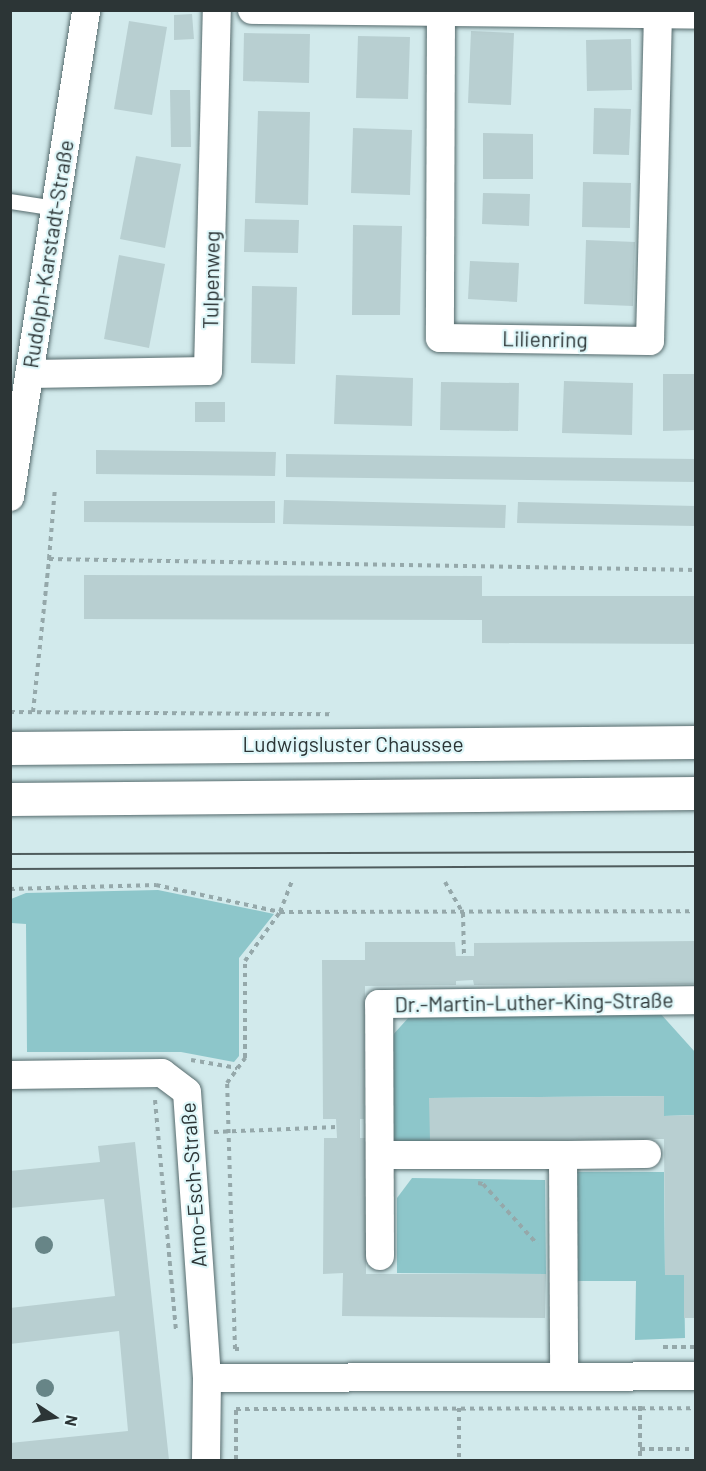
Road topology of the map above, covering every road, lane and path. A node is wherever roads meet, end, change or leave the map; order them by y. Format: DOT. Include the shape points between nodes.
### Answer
graph roads {
  1 [pos="86,10"];
  2 [pos="218,10"];
  3 [pos="252,10"];
  4 [pos="441,12"];
  5 [pos="658,15"];
  6 [pos="696,15"];
  7 [pos="10,201"];
  8 [pos="56,208"];
  9 [pos="30,374"];
  10 [pos="55,488"];
  11 [pos="10,497"];
  12 [pos="49,559"];
  13 [pos="696,570"];
  14 [pos="33,712"];
  15 [pos="696,742"];
  16 [pos="10,748"];
  17 [pos="696,793"];
  18 [pos="10,799"];
  19 [pos="292,881"];
  20 [pos="445,882"];
  21 [pos="10,890"];
  22 [pos="696,910"];
  23 [pos="280,912"];
  24 [pos="463,913"];
  25 [pos="464,956"];
  26 [pos="696,1000"];
  27 [pos="10,1075"];
  28 [pos="336,1127"];
  29 [pos="227,1131"];
  30 [pos="189,1133"];
  31 [pos="647,1154"];
  32 [pos="380,1155"];
  33 [pos="562,1155"];
  34 [pos="471,1180"];
  35 [pos="380,1256"];
  36 [pos="563,1277"];
  37 [pos="235,1349"];
  38 [pos="640,1375"];
  39 [pos="696,1376"];
  40 [pos="564,1377"];
  41 [pos="207,1378"];
  42 [pos="458,1378"];
  43 [pos="459,1408"];
  44 [pos="640,1408"];
  45 [pos="696,1408"];
  46 [pos="640,1449"];
  47 [pos="696,1449"];
  48 [pos="206,1461"];
  49 [pos="236,1461"];
  50 [pos="459,1461"];
  51 [pos="640,1461"];
  1 -- 8 [label="street, Rudolph-Karstadt-Straße"];
  2 -- 9 [label="street, Tulpenweg" via="208,371"];
  3 -- 4 [label="street"];
  4 -- 5 [label="street"];
  4 -- 5 [label="street, Lilienring" via="440,338 650,341"];
  5 -- 6 [label="street"];
  7 -- 8 [label="lane"];
  8 -- 9 [label="street, Rudolph-Karstadt-Straße"];
  9 -- 11 [label="street, Rudolph-Karstadt-Straße"];
  10 -- 12 [label="path"];
  12 -- 13 [label="path"];
  12 -- 14 [label="path"];
  15 -- 16 [label="street, Ludwigsluster Chaussee"];
  17 -- 18 [label="street"];
  19 -- 23 [label="path"];
  20 -- 24 [label="path"];
  21 -- 23 [label="path" via="156,885"];
  22 -- 24 [label="path"];
  23 -- 24 [label="path"];
  23 -- 29 [label="path" via="244,961 245,1058 227,1083"];
  24 -- 25 [label="path"];
  26 -- 32 [label="street, Dr.-Martin-Luther-King-Straße" via="379,1004"];
  27 -- 30 [label="street, Arno-Esch-Straße" via="162,1073 187,1092"];
  28 -- 29 [label="path"];
  29 -- 30 [label="path"];
  29 -- 37 [label="path"];
  30 -- 41 [label="street, Arno-Esch-Straße"];
  31 -- 33 [label="street"];
  32 -- 33 [label="street"];
  32 -- 35 [label="street, Dr.-Martin-Luther-King-Straße"];
  33 -- 36 [label="street"];
  34 -- 36 [label="path" via="483,1184 516,1218"];
  36 -- 40 [label="street"];
  38 -- 39 [label="street"];
  38 -- 40 [label="street"];
  38 -- 44 [label="path"];
  40 -- 42 [label="street"];
  41 -- 42 [label="street"];
  41 -- 48 [label="street, Arno-Esch-Straße"];
  42 -- 43 [label="path"];
  43 -- 44 [label="path"];
  43 -- 49 [label="path" via="236,1409"];
  43 -- 50 [label="path"];
  44 -- 45 [label="path"];
  44 -- 46 [label="path"];
  46 -- 47 [label="path"];
  46 -- 51 [label="path"];
}
